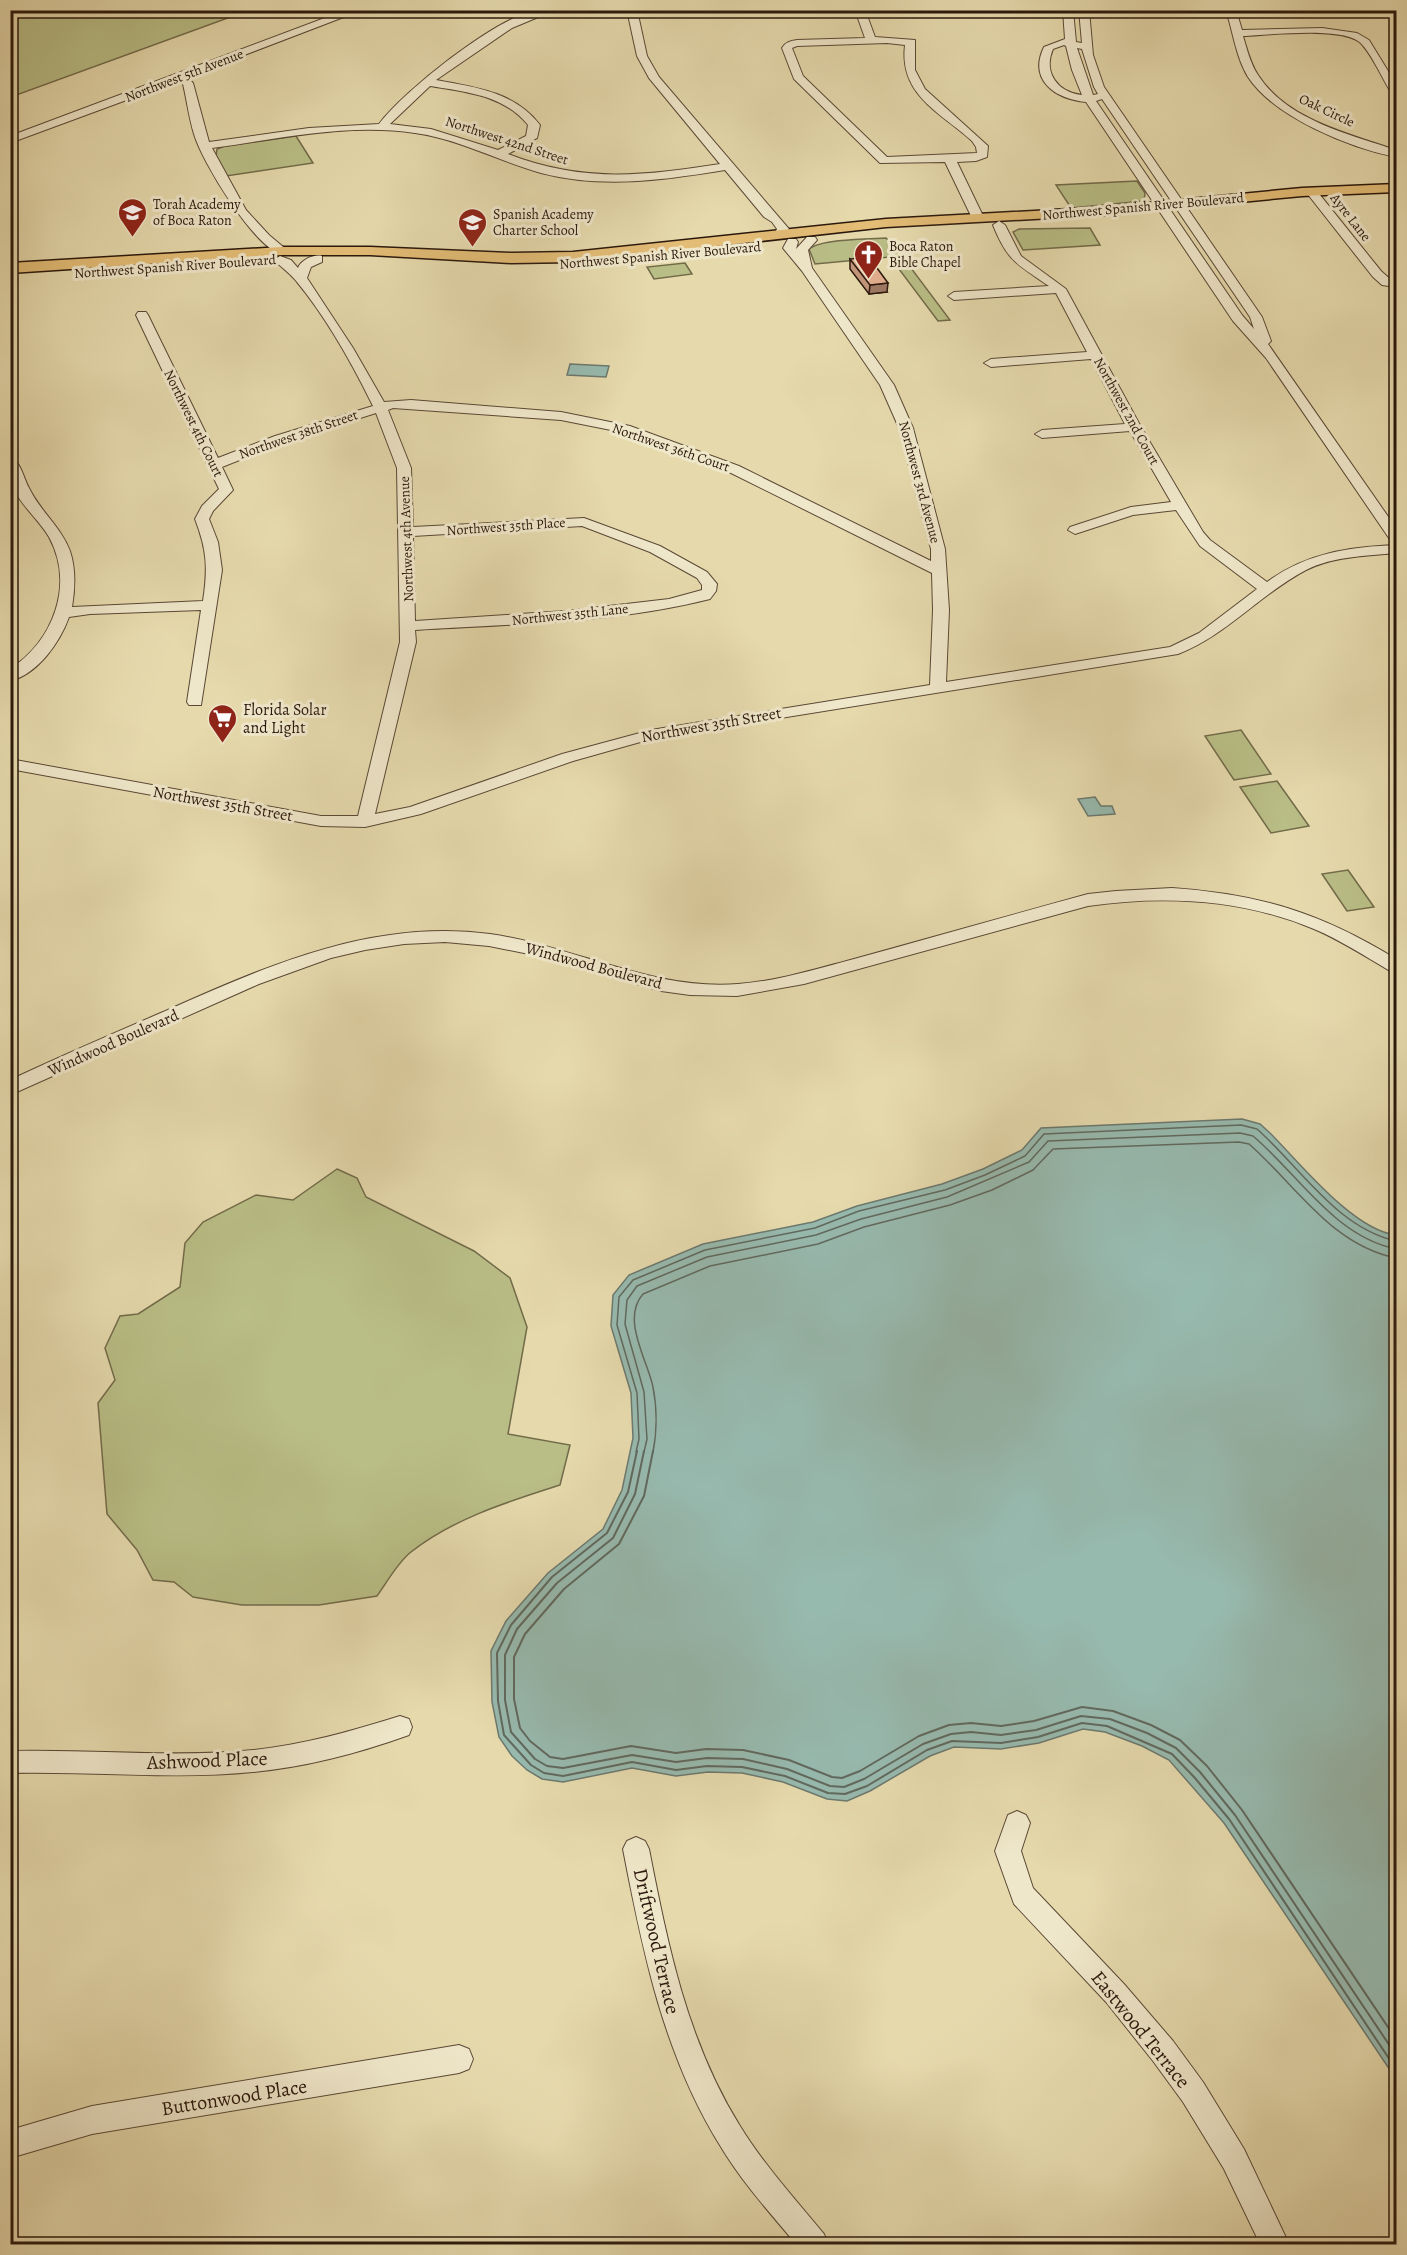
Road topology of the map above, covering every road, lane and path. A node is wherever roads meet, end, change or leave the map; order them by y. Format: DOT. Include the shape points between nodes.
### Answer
graph roads {
  1 [pos="357,10"];
  2 [pos="550,10"];
  3 [pos="632,10"];
  4 [pos="860,10"];
  5 [pos="1068,10"];
  6 [pos="1084,10"];
  7 [pos="1231,10"];
  8 [pos="1238,33"];
  9 [pos="871,40"];
  10 [pos="1070,43"];
  11 [pos="1086,48"];
  12 [pos="179,77"];
  13 [pos="428,82"];
  14 [pos="1396,92"];
  15 [pos="1103,94"];
  16 [pos="1090,100"];
  17 [pos="383,126"];
  18 [pos="11,140"];
  19 [pos="206,146"];
  20 [pos="500,154"];
  21 [pos="1396,154"];
  22 [pos="950,160"];
  23 [pos="728,166"];
  24 [pos="1396,188"];
  25 [pos="1312,192"];
  26 [pos="1183,209"];
  27 [pos="1166,211"];
  28 [pos="978,218"];
  29 [pos="999,225"];
  30 [pos="781,237"];
  31 [pos="265,238"];
  32 [pos="811,240"];
  33 [pos="663,247"];
  34 [pos="252,252"];
  35 [pos="281,255"];
  36 [pos="318,259"];
  37 [pos="569,265"];
  38 [pos="10,268"];
  39 [pos="806,268"];
  40 [pos="10,277"];
  41 [pos="301,278"];
  42 [pos="1395,283"];
  43 [pos="1060,290"];
  44 [pos="954,296"];
  45 [pos="142,315"];
  46 [pos="1271,355"];
  47 [pos="1097,356"];
  48 [pos="991,363"];
  49 [pos="380,406"];
  50 [pos="1134,427"];
  51 [pos="1042,434"];
  52 [pos="10,461"];
  53 [pos="216,464"];
  54 [pos="1181,505"];
  55 [pos="1075,530"];
  56 [pos="407,532"];
  57 [pos="1396,538"];
  58 [pos="1396,549"];
  59 [pos="940,571"];
  60 [pos="702,575"];
  61 [pos="1267,589"];
  62 [pos="209,605"];
  63 [pos="62,613"];
  64 [pos="408,626"];
  65 [pos="10,676"];
  66 [pos="938,689"];
  67 [pos="195,702"];
  68 [pos="10,764"];
  69 [pos="365,822"];
  70 [pos="1396,967"];
  71 [pos="10,1088"];
  72 [pos="400,1727"];
  73 [pos="10,1762"];
  74 [pos="1017,1823"];
  75 [pos="636,1849"];
  76 [pos="459,2060"];
  77 [pos="10,2144"];
  78 [pos="814,2244"];
  79 [pos="1275,2244"];
  1 -- 12 [label="street, Northwest 5th Avenue"];
  2 -- 13 [label="street" via="521,19"];
  3 -- 23 [label="street, Northwest 3rd Avenue" via="648,68"];
  4 -- 9 [label="street"];
  5 -- 10 [label="street"];
  6 -- 11 [label="street"];
  7 -- 8 [label="street, Oak Circle"];
  8 -- 14 [label="street" via="1344,32 1364,40"];
  8 -- 21 [label="street, Oak Circle" via="1252,75 1276,100 1313,123"];
  9 -- 22 [label="street" via="910,41 910,70 915,81 976,139 984,152 981,157"];
  9 -- 22 [label="street" via="791,44 788,48 798,77 879,158 890,162"];
  10 -- 11 [label="street"];
  10 -- 16 [label="street" via="1076,71"];
  10 -- 16 [label="street" via="1049,47 1044,57 1045,73 1069,97"];
  11 -- 15 [label="street"];
  12 -- 18 [label="street, Northwest 5th Avenue"];
  12 -- 19 [label="street, Northwest 4th Avenue" via="188,83 200,136"];
  13 -- 17 [label="street"];
  13 -- 20 [label="street" via="496,97 530,119 534,125 531,138"];
  15 -- 16 [label="street"];
  15 -- 26 [label="street"];
  16 -- 27 [label="street"];
  17 -- 19 [label="street, Northwest 42nd Street"];
  17 -- 20 [label="street, Northwest 42nd Street" via="445,134"];
  19 -- 31 [label="street, Northwest 4th Avenue" via="242,213"];
  20 -- 23 [label="street, Northwest 42nd Street" via="544,170 595,178 638,178"];
  22 -- 28 [label="street"];
  23 -- 30 [label="street, Northwest 3rd Avenue" via="768,214"];
  24 -- 25 [label="main road, Northwest Spanish River Boulevard"];
  25 -- 26 [label="main road, Northwest Spanish River Boulevard"];
  25 -- 42 [label="street, Ayre Lane" via="1377,274 1386,282"];
  26 -- 27 [label="main road, Northwest Spanish River Boulevard"];
  26 -- 46 [label="street" via="1256,317"];
  27 -- 28 [label="main road, Northwest Spanish River Boulevard"];
  27 -- 29 [label="main road, Northwest Spanish River Boulevard"];
  27 -- 46 [label="street" via="1237,318"];
  28 -- 30 [label="main road, Northwest Spanish River Boulevard" via="890,223"];
  29 -- 32 [label="main road, Northwest Spanish River Boulevard"];
  29 -- 43 [label="street, Northwest 2nd Court" via="1017,260"];
  30 -- 32 [label="main road, Northwest Spanish River Boulevard"];
  30 -- 33 [label="main road, Northwest Spanish River Boulevard"];
  30 -- 37 [label="main road, Northwest Spanish River Boulevard" via="681,255"];
  30 -- 39 [label="street, Northwest 3rd Avenue"];
  31 -- 34 [label="street"];
  31 -- 35 [label="street, Northwest 4th Avenue"];
  32 -- 39 [label="street" via="802,249"];
  33 -- 35 [label="main road, Northwest Spanish River Boulevard" via="540,258"];
  33 -- 37 [label="main road"];
  34 -- 35 [label="main road, Northwest Spanish River Boulevard"];
  34 -- 38 [label="main road, Northwest Spanish River Boulevard"];
  35 -- 36 [label="main road, Northwest Spanish River Boulevard"];
  35 -- 40 [label="main road, Northwest Spanish River Boulevard"];
  35 -- 41 [label="street, Northwest 4th Avenue"];
  36 -- 37 [label="main road, Northwest Spanish River Boulevard"];
  36 -- 41 [label="street" via="303,267"];
  39 -- 59 [label="street, Northwest 3rd Avenue" via="887,384 902,416 937,545"];
  41 -- 49 [label="street, Northwest 4th Avenue"];
  43 -- 44 [label="street"];
  43 -- 47 [label="street, Northwest 2nd Court"];
  45 -- 53 [label="street, Northwest 4th Court"];
  46 -- 57 [label="street"];
  47 -- 48 [label="street"];
  47 -- 50 [label="street, Northwest 2nd Court"];
  49 -- 53 [label="street, Northwest 38th Street"];
  49 -- 56 [label="street, Northwest 4th Avenue" via="404,468"];
  49 -- 59 [label="street, Northwest 36th Court" via="411,404 561,416 625,429 734,469"];
  50 -- 51 [label="street"];
  50 -- 54 [label="street, Northwest 2nd Court"];
  52 -- 63 [label="street" via="21,488 63,550 68,573"];
  53 -- 62 [label="street, Northwest 4th Court" via="226,490 202,519 214,556"];
  54 -- 55 [label="street" via="1131,511"];
  54 -- 61 [label="street, Northwest 2nd Court" via="1205,543"];
  56 -- 60 [label="street, Northwest 35th Place" via="584,522 655,549"];
  56 -- 64 [label="street, Northwest 4th Avenue"];
  58 -- 61 [label="street, Northwest 35th Street" via="1327,558 1291,572"];
  59 -- 66 [label="street, Northwest 3rd Avenue"];
  60 -- 64 [label="street, Northwest 35th Lane" via="710,584 709,591 694,600 566,616"];
  61 -- 66 [label="street, Northwest 35th Street" via="1212,634 1173,651"];
  62 -- 63 [label="street"];
  62 -- 67 [label="street, Northwest 4th Court"];
  63 -- 65 [label="street" via="49,642"];
  64 -- 69 [label="street, Northwest 4th Avenue" via="406,657"];
  66 -- 69 [label="street, Northwest 35th Street" via="632,738 405,814"];
  68 -- 69 [label="street, Northwest 35th Street" via="321,821"];
  70 -- 71 [label="street, Windwood Boulevard" via="1309,920 1230,899 1172,893 1088,900 827,972 721,991 652,983 517,944 455,937 408,938 340,948 280,967"];
  72 -- 73 [label="street, Ashwood Place" via="304,1753 254,1761"];
  74 -- 79 [label="street, Eastwood Terrace" via="1008,1851 1023,1895 1115,1993 1175,2067 1234,2159"];
  75 -- 78 [label="street, Driftwood Terrace" via="661,1976 696,2074 753,2170"];
  76 -- 77 [label="street, Buttonwood Place" via="92,2120"];
}
